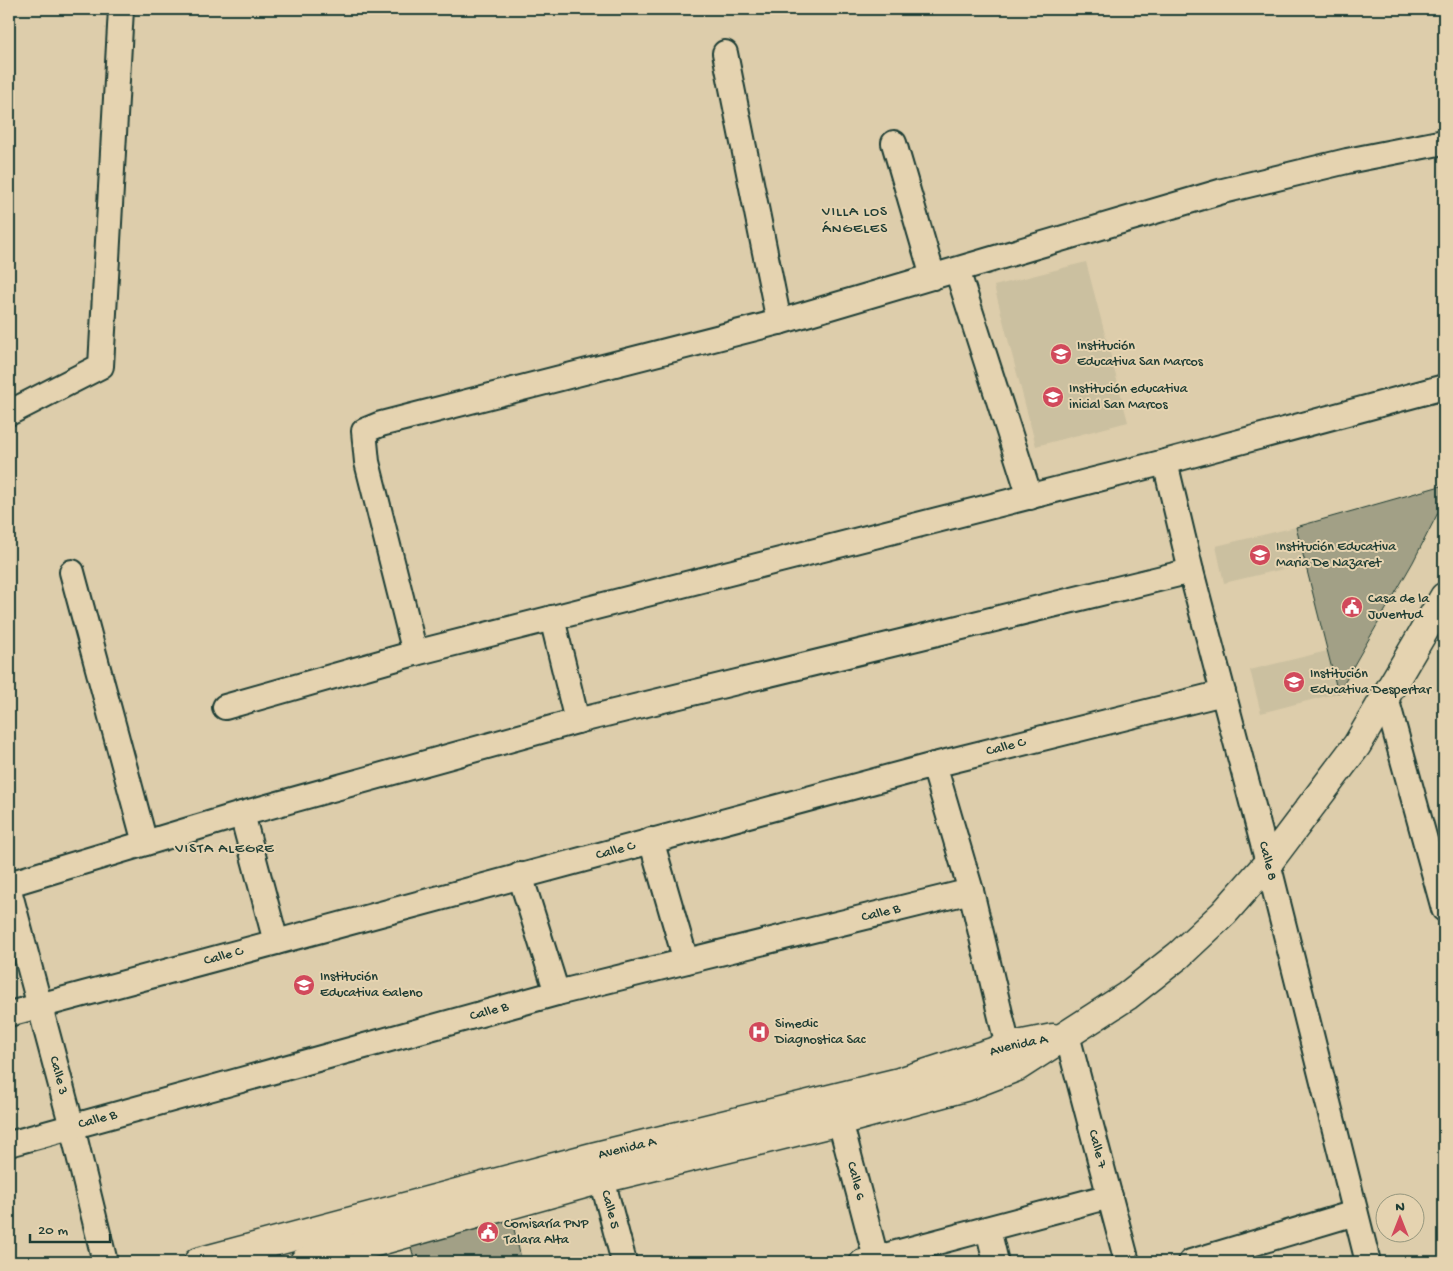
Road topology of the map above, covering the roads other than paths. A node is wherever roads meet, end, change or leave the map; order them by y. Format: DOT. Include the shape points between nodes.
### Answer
graph roads {
  1 [pos="120,9"];
  2 [pos="724,53"];
  3 [pos="1444,142"];
  4 [pos="894,143"];
  5 [pos="957,270"];
  6 [pos="933,277"];
  7 [pos="779,322"];
  8 [pos="1444,387"];
  9 [pos="9,412"];
  10 [pos="1165,462"];
  11 [pos="1030,497"];
  12 [pos="1191,570"];
  13 [pos="72,572"];
  14 [pos="1443,602"];
  15 [pos="552,618"];
  16 [pos="415,653"];
  17 [pos="1223,693"];
  18 [pos="1386,698"];
  19 [pos="225,707"];
  20 [pos="577,721"];
  21 [pos="934,765"];
  22 [pos="242,814"];
  23 [pos="651,840"];
  24 [pos="145,844"];
  25 [pos="1268,864"];
  26 [pos="520,876"];
  27 [pos="9,884"];
  28 [pos="9,890"];
  29 [pos="971,891"];
  30 [pos="1444,909"];
  31 [pos="276,942"];
  32 [pos="686,961"];
  33 [pos="556,993"];
  34 [pos="39,1007"];
  35 [pos="9,1014"];
  36 [pos="1067,1035"];
  37 [pos="1008,1047"];
  38 [pos="834,1111"];
  39 [pos="72,1127"];
  40 [pos="9,1144"];
  41 [pos="597,1168"];
  42 [pos="1110,1196"];
  43 [pos="1355,1213"];
  44 [pos="351,1221"];
  45 [pos="988,1228"];
  46 [pos="362,1255"];
  47 [pos="872,1261"];
  48 [pos="105,1262"];
  49 [pos="198,1262"];
  50 [pos="304,1262"];
  51 [pos="624,1262"];
  52 [pos="996,1262"];
  53 [pos="1127,1262"];
  54 [pos="1191,1262"];
  55 [pos="1368,1262"];
  1 -- 9 [label="street" via="101,366"];
  2 -- 7 [label="street"];
  3 -- 5 [label="street" via="1232,189"];
  4 -- 6 [label="street"];
  5 -- 6 [label="street"];
  5 -- 11 [label="street"];
  6 -- 7 [label="street"];
  7 -- 16 [label="street" via="399,419 364,431 367,462"];
  8 -- 10 [label="street"];
  10 -- 11 [label="street"];
  10 -- 12 [label="street, Calle 8"];
  11 -- 15 [label="street"];
  12 -- 17 [label="street, Calle 8"];
  12 -- 20 [label="street"];
  13 -- 24 [label="street"];
  14 -- 18 [label="street"];
  15 -- 16 [label="street"];
  15 -- 20 [label="street"];
  16 -- 19 [label="street"];
  17 -- 21 [label="street, Calle C"];
  17 -- 25 [label="street, Calle 8"];
  18 -- 25 [label="street" via="1357,745"];
  18 -- 30 [label="street"];
  20 -- 22 [label="street"];
  21 -- 23 [label="street, Calle C"];
  21 -- 29 [label="street"];
  22 -- 24 [label="street"];
  22 -- 31 [label="street"];
  23 -- 26 [label="street, Calle C"];
  23 -- 32 [label="street"];
  24 -- 27 [label="street"];
  25 -- 36 [label="street" via="1224,913 1179,955 1127,996"];
  25 -- 43 [label="street, Calle 8"];
  26 -- 31 [label="street, Calle C"];
  26 -- 33 [label="street"];
  28 -- 34 [label="street, Calle 3"];
  29 -- 32 [label="street, Calle B"];
  29 -- 37 [label="street"];
  31 -- 34 [label="street, Calle C"];
  32 -- 33 [label="street, Calle B"];
  33 -- 39 [label="street, Calle B"];
  34 -- 35 [label="street, Calle C"];
  34 -- 39 [label="street, Calle 3"];
  36 -- 37 [label="street, Avenida A"];
  36 -- 38 [label="street, Avenida A" via="1017,1067 965,1086"];
  36 -- 42 [label="street, Calle 7"];
  37 -- 38 [label="street, Avenida A" via="899,1082"];
  38 -- 41 [label="street, Avenida A"];
  38 -- 47 [label="street, Calle 6"];
  39 -- 40 [label="street, Calle B"];
  39 -- 48 [label="street, Calle 3"];
  41 -- 44 [label="street, Avenida A"];
  41 -- 46 [label="street, Avenida A"];
  41 -- 51 [label="street, Calle 5"];
  42 -- 45 [label="street"];
  42 -- 53 [label="street, Calle 7"];
  43 -- 54 [label="street"];
  43 -- 55 [label="street, Calle 8"];
  44 -- 46 [label="street"];
  44 -- 49 [label="street, Avenida A"];
  45 -- 47 [label="street"];
  45 -- 52 [label="street"];
  46 -- 50 [label="street, Avenida A"];
}
